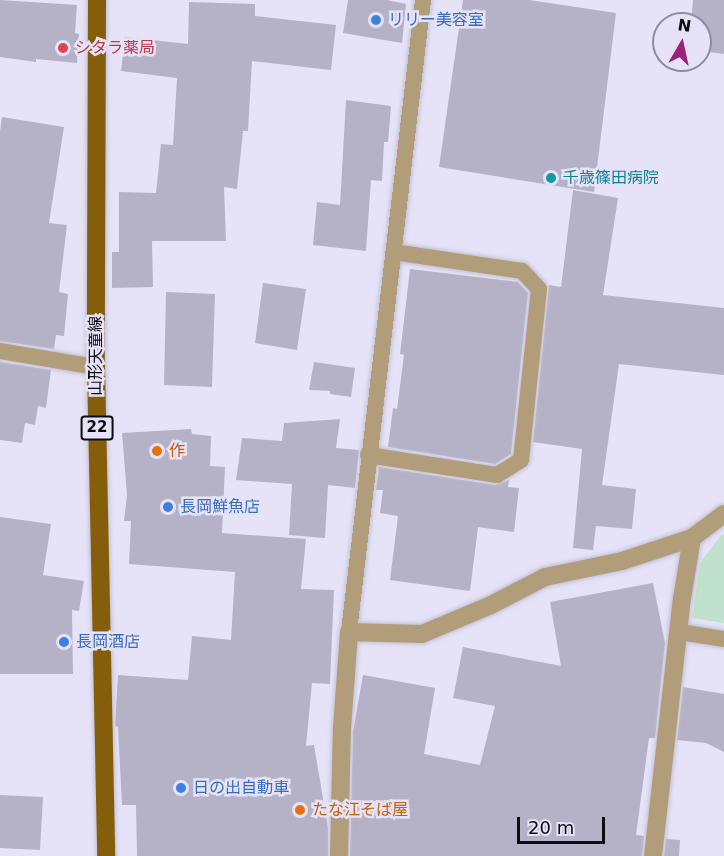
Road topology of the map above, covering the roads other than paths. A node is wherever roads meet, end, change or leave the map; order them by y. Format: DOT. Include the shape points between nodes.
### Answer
graph roads {
  1 [pos="97,0"];
  2 [pos="423,0"];
  3 [pos="394,252"];
  4 [pos="0,351"];
  5 [pos="96,367"];
  6 [pos="368,455"];
  7 [pos="724,513"];
  8 [pos="692,538"];
  9 [pos="349,632"];
  10 [pos="680,632"];
  11 [pos="724,639"];
  12 [pos="106,856"];
  13 [pos="339,856"];
  14 [pos="653,856"];
  1 -- 5 [label="main road, 山形天童線 / 22"];
  2 -- 3 [label="lane"];
  3 -- 6 [label="lane"];
  3 -- 6 [label="lane" via="522,271 539,289 521,460 497,475"];
  4 -- 5 [label="lane"];
  5 -- 12 [label="main road, 山形天童線 / 22"];
  6 -- 9 [label="lane"];
  7 -- 8 [label="street"];
  8 -- 9 [label="street" via="622,561 545,577 422,634"];
  8 -- 10 [label="street"];
  9 -- 13 [label="street"];
  10 -- 11 [label="lane"];
  10 -- 14 [label="street"];
}
